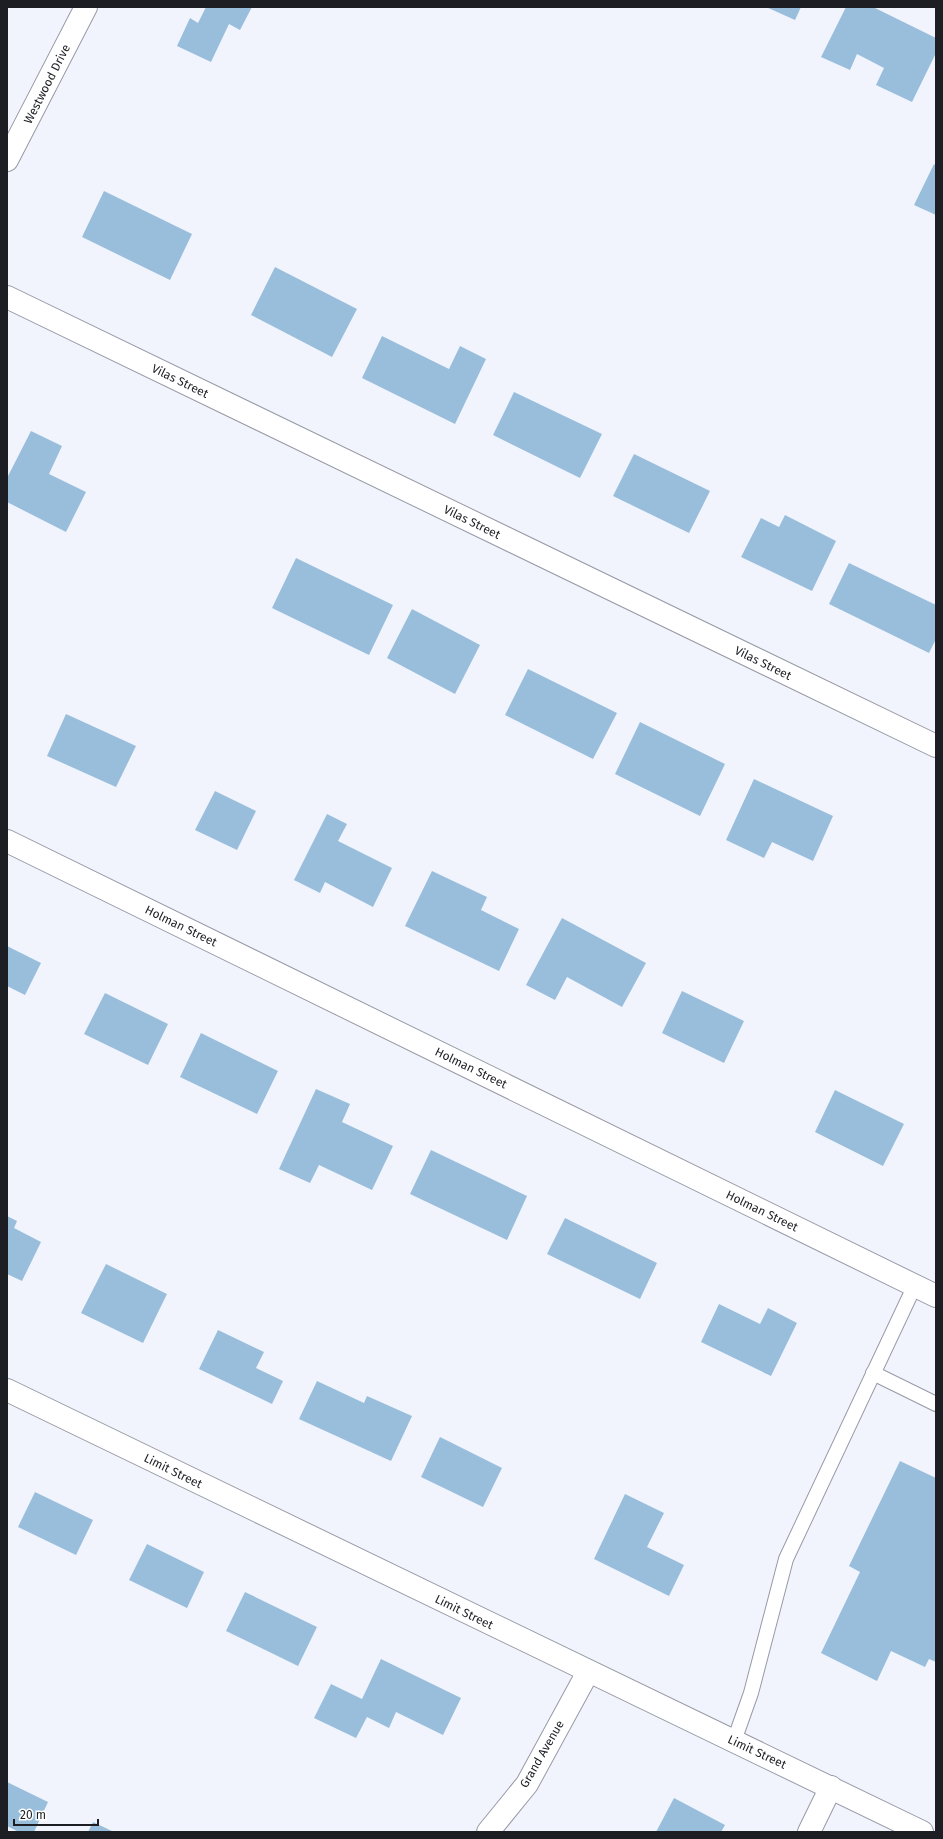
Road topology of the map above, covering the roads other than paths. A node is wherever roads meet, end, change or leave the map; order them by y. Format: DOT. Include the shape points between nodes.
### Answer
graph roads {
  1 [pos="86,7"];
  2 [pos="7,160"];
  3 [pos="7,297"];
  4 [pos="936,746"];
  5 [pos="7,841"];
  6 [pos="915,1285"];
  7 [pos="936,1296"];
  8 [pos="873,1373"];
  9 [pos="7,1390"];
  10 [pos="936,1404"];
  11 [pos="588,1672"];
  12 [pos="734,1741"];
  13 [pos="831,1787"];
  14 [pos="488,1832"];
  15 [pos="809,1832"];
  16 [pos="922,1832"];
  1 -- 2 [label="street, Westwood Drive"];
  3 -- 4 [label="street, Vilas Street"];
  5 -- 6 [label="street, Holman Street"];
  6 -- 7 [label="street, Holman Street"];
  6 -- 8 [label="lane"];
  8 -- 10 [label="lane"];
  8 -- 12 [label="lane" via="786,1559 751,1693"];
  9 -- 11 [label="street, Limit Street"];
  11 -- 12 [label="street, Limit Street"];
  11 -- 14 [label="street, Grand Avenue" via="527,1784"];
  12 -- 13 [label="street, Limit Street"];
  13 -- 15 [label="street"];
  13 -- 16 [label="street, Limit Street"];
}
